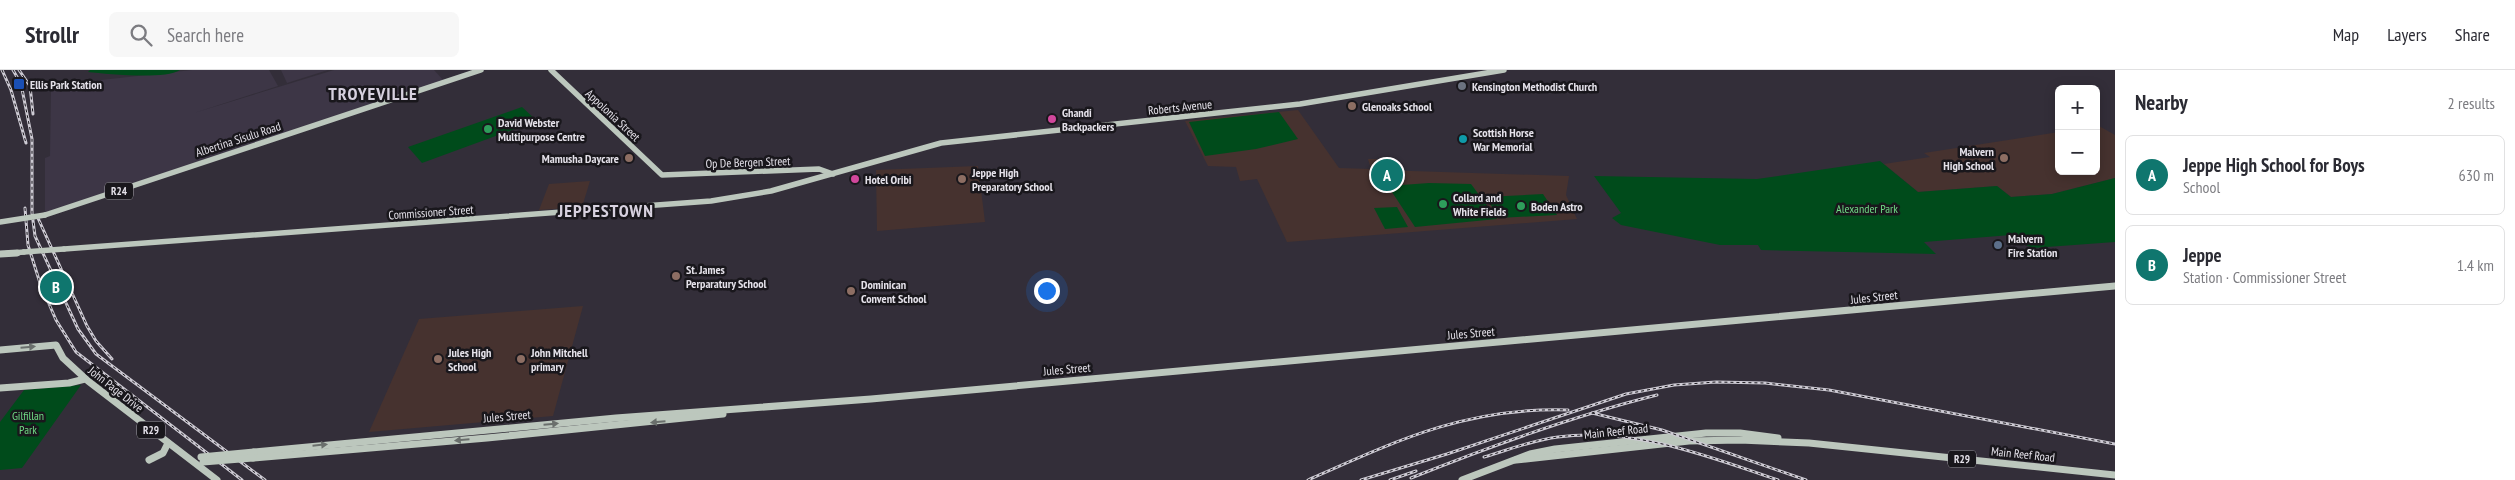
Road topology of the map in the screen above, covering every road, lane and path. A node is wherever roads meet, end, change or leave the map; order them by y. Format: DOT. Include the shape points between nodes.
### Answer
graph roads {
  1 [pos="481,70"];
  2 [pos="551,70"];
  3 [pos="1504,70"];
  4 [pos="860,167"];
  5 [pos="833,174"];
  6 [pos="662,175"];
  7 [pos="0,222"];
  8 [pos="0,254"];
  9 [pos="2115,286"];
  10 [pos="0,350"];
  11 [pos="77,372"];
  12 [pos="85,379"];
  13 [pos="53,384"];
  14 [pos="0,388"];
  15 [pos="828,403"];
  16 [pos="490,429"];
  17 [pos="426,435"];
  18 [pos="1667,437"];
  19 [pos="487,438"];
  20 [pos="168,443"];
  21 [pos="1673,443"];
  22 [pos="1809,443"];
  23 [pos="422,444"];
  24 [pos="294,448"];
  25 [pos="254,455"];
  26 [pos="290,456"];
  27 [pos="149,460"];
  28 [pos="190,460"];
  29 [pos="1516,460"];
  30 [pos="2115,475"];
  31 [pos="217,480"];
  32 [pos="1462,480"];
  1 -- 7 [label="main road, Albertina Sisulu Road / R24, bridge" via="45,215"];
  2 -- 6 [label="main road, Appolonia Street"];
  3 -- 4 [label="main road, Roberts Avenue" via="1300,104 947,142"];
  4 -- 5 [label="main road, Commissioner Street"];
  5 -- 6 [label="main road, Op De Bergen Street" via="819,169"];
  5 -- 8 [label="main road, Commissioner Street, bridge" via="763,193 700,202"];
  9 -- 15 [label="main road, Jules Street"];
  10 -- 11 [label="main road, John Page Drive / R29, one-way" via="56,345"];
  11 -- 12 [label="main road, John Page Drive / R29"];
  11 -- 13 [label="main road"];
  12 -- 13 [label="main road"];
  12 -- 20 [label="main road, John Page Drive / R29"];
  13 -- 14 [label="main road"];
  16 -- 15 [label="main road, Jules Street, one-way"];
  15 -- 19 [label="main road, Jules Street, one-way"];
  16 -- 17 [label="main road, Jules Street"];
  16 -- 19 [label="main road"];
  17 -- 23 [label="main road"];
  24 -- 17 [label="main road, Jules Street, one-way"];
  18 -- 21 [label="main road"];
  18 -- 22 [label="main road, Main Reef Road / R29" via="1734,433"];
  18 -- 29 [label="main road, Main Reef Road / R29" via="1555,449"];
  19 -- 23 [label="main road, Jules Street, one-way"];
  20 -- 27 [label="main road" via="163,453"];
  20 -- 28 [label="main road, John Page Drive / R29"];
  21 -- 22 [label="main road, Main Reef Road / R29" via="1727,439"];
  21 -- 29 [label="main road, Main Reef Road / R29"];
  22 -- 30 [label="main road, Main Reef Road / R29"];
  23 -- 26 [label="main road, Jules Street"];
  24 -- 25 [label="main road, Jules Street"];
  24 -- 26 [label="main road"];
  25 -- 26 [label="main road, Jules Street"];
  25 -- 28 [label="main road, Jules Street, bridge"];
  28 -- 31 [label="main road, John Page Drive / R29"];
  29 -- 32 [label="main road, Main Reef Road / R29"];
}
